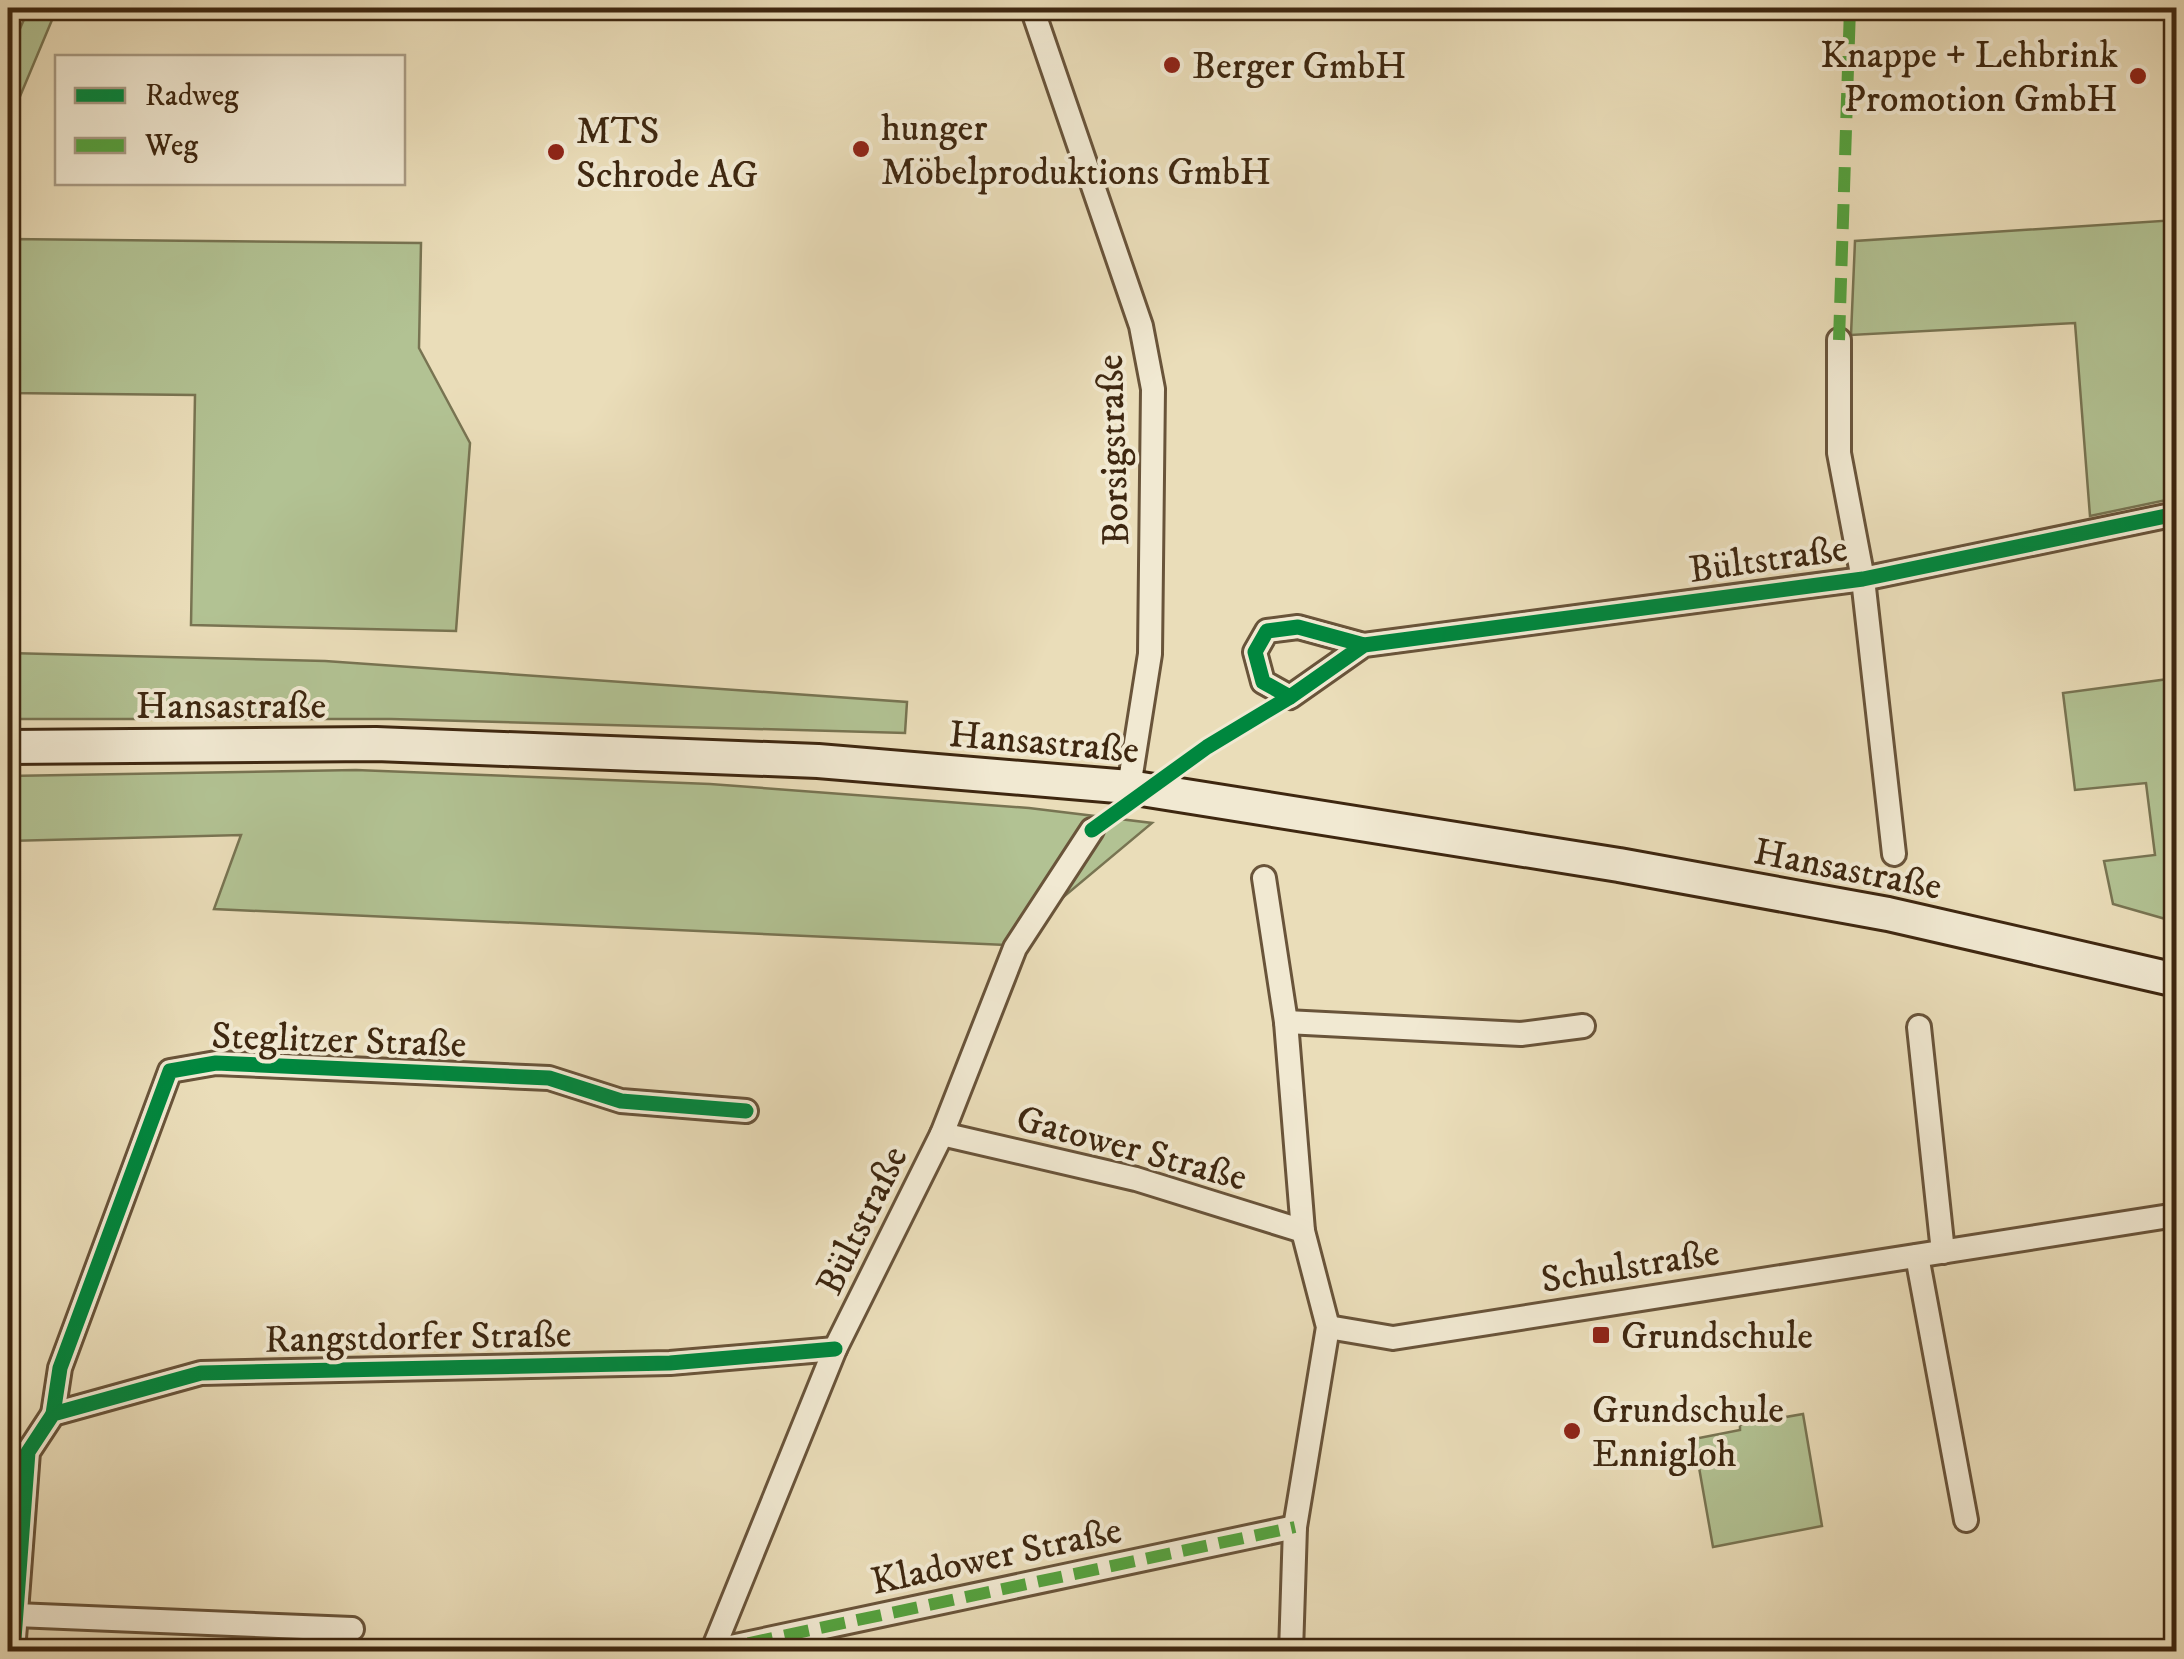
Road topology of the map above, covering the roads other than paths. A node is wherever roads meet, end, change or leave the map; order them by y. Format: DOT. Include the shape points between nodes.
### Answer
graph roads {
  1 [pos="1032,8"];
  2 [pos="1839,340"];
  3 [pos="2176,514"];
  4 [pos="1864,579"];
  5 [pos="1364,644"];
  6 [pos="8,747"];
  7 [pos="1129,787"];
  8 [pos="1092,830"];
  9 [pos="1894,854"];
  10 [pos="1264,878"];
  11 [pos="2176,980"];
  12 [pos="1286,1022"];
  13 [pos="1583,1026"];
  14 [pos="1919,1027"];
  15 [pos="746,1112"];
  16 [pos="942,1134"];
  17 [pos="2176,1215"];
  18 [pos="1303,1231"];
  19 [pos="1943,1252"];
  20 [pos="1917,1256"];
  21 [pos="1328,1327"];
  22 [pos="835,1349"];
  23 [pos="53,1414"];
  24 [pos="18,1452"];
  25 [pos="1966,1520"];
  26 [pos="1294,1527"];
  27 [pos="16,1615"];
  28 [pos="352,1629"];
  29 [pos="712,1651"];
  30 [pos="13,1652"];
  31 [pos="1291,1652"];
  1 -- 7 [label="street, Borsigstraße" via="1141,326 1153,389 1150,654"];
  2 -- 4 [label="street" via="1839,453"];
  3 -- 4 [label="street, Bültstraße"];
  4 -- 5 [label="street, Bültstraße"];
  4 -- 9 [label="street"];
  6 -- 7 [label="main road, Hansastraße" via="376,744 818,761"];
  7 -- 11 [label="main road, Hansastraße" via="1677,875 1888,914"];
  8 -- 16 [label="street, Bültstraße" via="1015,948"];
  10 -- 12 [label="street, Gatower Straße"];
  12 -- 13 [label="street" via="1521,1034"];
  12 -- 18 [label="street, Gatower Straße"];
  14 -- 19 [label="street"];
  15 -- 23 [label="street, Steglitzer Straße" via="621,1101 548,1078 216,1063 170,1071 60,1368"];
  16 -- 18 [label="street, Gatower Straße" via="1136,1178"];
  16 -- 22 [label="street, Bültstraße"];
  17 -- 19 [label="street, Schulstraße"];
  18 -- 21 [label="street, Gatower Straße"];
  19 -- 20 [label="street, Schulstraße"];
  20 -- 21 [label="street, Schulstraße" via="1393,1338"];
  20 -- 25 [label="street"];
  21 -- 26 [label="street"];
  22 -- 23 [label="street, Rangstdorfer Straße" via="670,1363 201,1373"];
  22 -- 29 [label="street, Bültstraße"];
  23 -- 24 [label="street"];
  24 -- 27 [label="street"];
  26 -- 29 [label="street, Kladower Straße"];
  26 -- 31 [label="street"];
  27 -- 28 [label="street"];
  27 -- 30 [label="street"];
}
